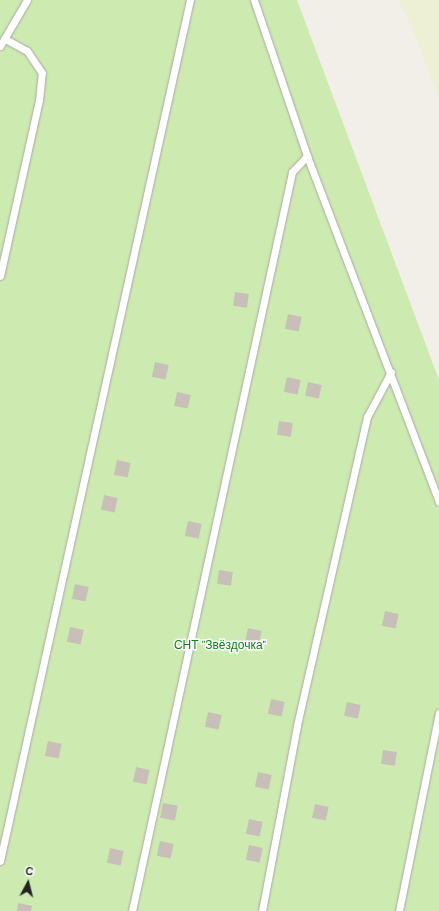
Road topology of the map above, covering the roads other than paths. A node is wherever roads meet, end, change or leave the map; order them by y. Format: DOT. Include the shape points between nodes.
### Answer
graph roads {
  1 [pos="27,0"];
  2 [pos="190,0"];
  3 [pos="254,0"];
  4 [pos="4,38"];
  5 [pos="0,46"];
  6 [pos="307,156"];
  7 [pos="0,276"];
  8 [pos="391,372"];
  9 [pos="439,502"];
  10 [pos="439,713"];
  11 [pos="0,861"];
  12 [pos="132,911"];
  13 [pos="262,911"];
  14 [pos="399,911"];
  1 -- 4 [label="lane"];
  2 -- 11 [label="lane"];
  3 -- 6 [label="lane"];
  4 -- 5 [label="lane"];
  4 -- 7 [label="lane" via="27,51 42,73 39,100"];
  6 -- 8 [label="lane"];
  6 -- 12 [label="lane" via="292,172"];
  8 -- 9 [label="lane"];
  8 -- 13 [label="lane" via="367,417 297,725"];
  10 -- 14 [label="lane"];
}
